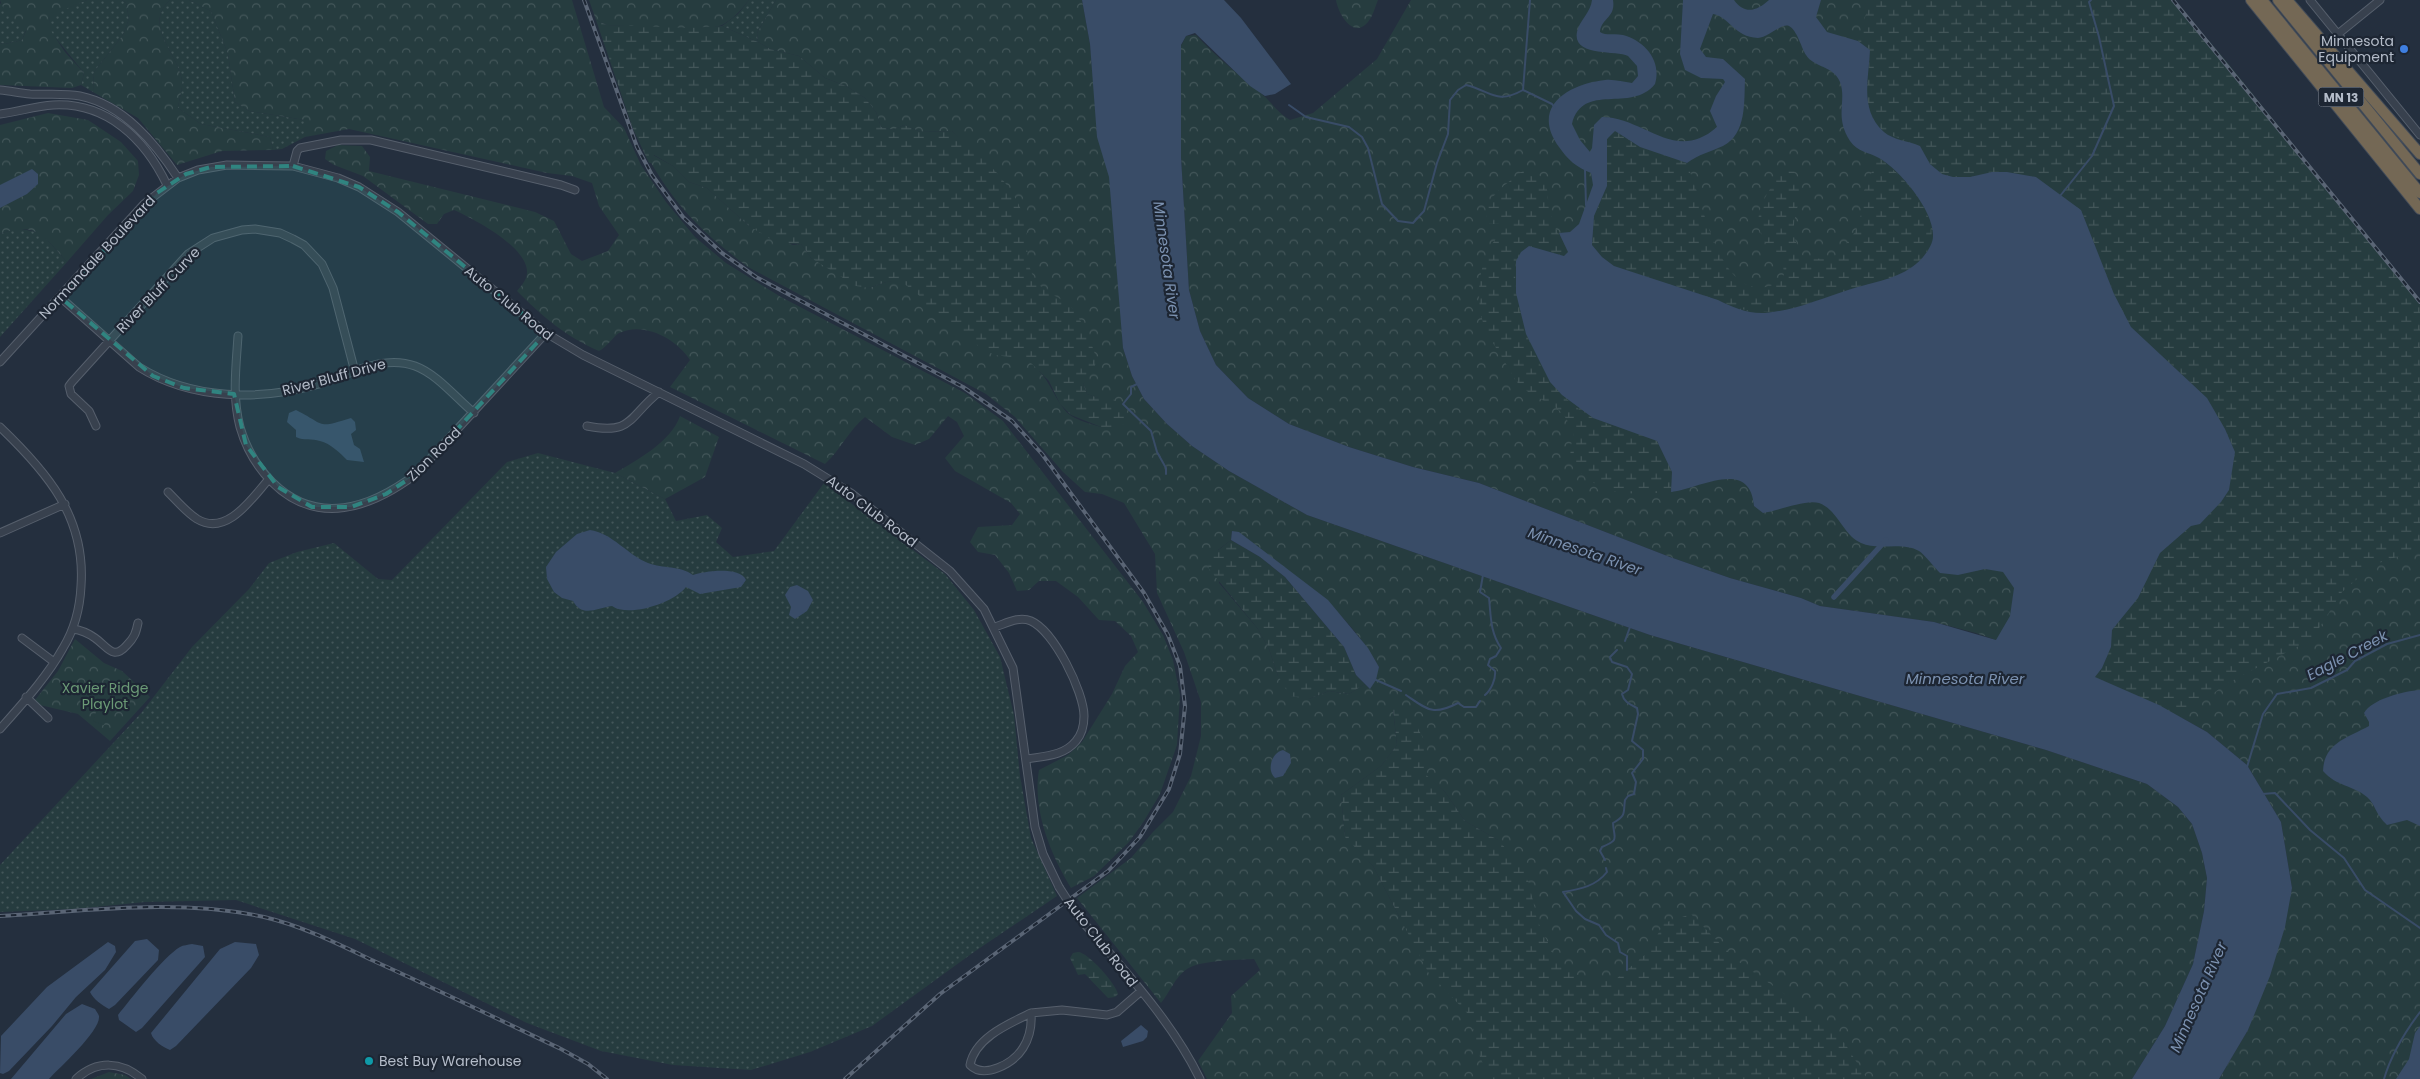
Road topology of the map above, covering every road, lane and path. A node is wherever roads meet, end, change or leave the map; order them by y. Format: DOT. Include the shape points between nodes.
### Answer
graph roads {
  1 [pos="2251,0"];
  2 [pos="2262,0"];
  3 [pos="2278,0"];
  4 [pos="2287,0"];
  5 [pos="2310,0"];
  6 [pos="2380,0"];
  7 [pos="2338,34"];
  8 [pos="0,90"];
  9 [pos="0,114"];
  10 [pos="2420,134"];
  11 [pos="2420,154"];
  12 [pos="292,166"];
  13 [pos="2420,174"];
  14 [pos="178,178"];
  15 [pos="168,185"];
  16 [pos="575,190"];
  17 [pos="2420,193"];
  18 [pos="2420,209"];
  19 [pos="60,297"];
  20 [pos="546,333"];
  21 [pos="238,336"];
  22 [pos="109,341"];
  23 [pos="0,362"];
  24 [pos="355,372"];
  25 [pos="659,392"];
  26 [pos="234,394"];
  27 [pos="474,413"];
  28 [pos="0,426"];
  29 [pos="96,426"];
  30 [pos="587,426"];
  31 [pos="269,479"];
  32 [pos="168,492"];
  33 [pos="65,504"];
  34 [pos="0,533"];
  35 [pos="138,623"];
  36 [pos="72,628"];
  37 [pos="995,628"];
  38 [pos="22,638"];
  39 [pos="54,662"];
  40 [pos="26,697"];
  41 [pos="48,718"];
  42 [pos="0,729"];
  43 [pos="1027,759"];
  44 [pos="1140,992"];
  45 [pos="1031,1013"];
  46 [pos="76,1079"];
  47 [pos="142,1079"];
  48 [pos="1200,1079"];
  1 -- 18 [label="highway"];
  2 -- 17 [label="highway, MN 13"];
  3 -- 13 [label="highway"];
  4 -- 11 [label="highway, MN 13"];
  5 -- 7 [label="street"];
  6 -- 7 [label="street"];
  7 -- 10 [label="street"];
  8 -- 14 [label="street" via="80,96 99,102 124,116 144,134"];
  9 -- 15 [label="street" via="53,105 85,106 97,111 135,137 158,165"];
  12 -- 14 [label="street, Normandale Boulevard" via="227,165 198,170"];
  12 -- 16 [label="street" via="300,148 341,140 371,140"];
  12 -- 20 [label="street, Auto Club Road" via="338,178 379,199"];
  14 -- 15 [label="street, Normandale Boulevard"];
  15 -- 19 [label="street, Normandale Boulevard" via="144,204"];
  19 -- 22 [label="street, River Bluff Drive"];
  19 -- 23 [label="street, Normandale Boulevard"];
  20 -- 25 [label="street, Auto Club Road"];
  20 -- 27 [label="street, Zion Road"];
  21 -- 26 [label="street, Zion Road"];
  22 -- 24 [label="street, River Bluff Curve" via="200,245 242,230 268,230 293,238 322,264 333,288"];
  22 -- 26 [label="street, River Bluff Drive" via="139,367 168,383 200,391"];
  22 -- 29 [label="street, River Bluff Curve" via="70,386 71,394 89,411"];
  24 -- 26 [label="street, River Bluff Drive" via="293,390"];
  24 -- 27 [label="street, River Bluff Drive" via="382,363 415,366"];
  25 -- 30 [label="street" via="626,425 612,430"];
  25 -- 37 [label="street, Auto Club Road" via="840,485 950,571 970,591"];
  26 -- 31 [label="street, Zion Road" via="246,445"];
  27 -- 31 [label="street, Zion Road" via="416,474 369,502 333,509 312,507 292,498"];
  28 -- 33 [label="street" via="26,452"];
  31 -- 32 [label="street" via="235,516 221,523 197,519"];
  33 -- 34 [label="street"];
  33 -- 36 [label="street" via="77,532 82,574"];
  35 -- 36 [label="street" via="134,637 117,653 89,634"];
  36 -- 39 [label="street"];
  37 -- 43 [label="street, Auto Club Road" via="1013,668"];
  37 -- 43 [label="street" via="1023,619 1037,624 1063,658 1083,706 1081,733 1070,747 1053,755"];
  38 -- 39 [label="street"];
  39 -- 40 [label="street"];
  40 -- 41 [label="street"];
  40 -- 42 [label="street"];
  43 -- 44 [label="street, Auto Club Road, bridge" via="1036,828 1043,854 1059,887 1076,915"];
  44 -- 45 [label="street" via="1117,1012 1107,1015 1062,1010"];
  44 -- 48 [label="street, Auto Club Road" via="1182,1045"];
  45 -- 45 [label="street" via="1030,1034 1012,1060 990,1074 974,1072 970,1065 979,1046 1002,1028"];
  46 -- 47 [label="street" via="92,1068 112,1064 132,1071"];
}
